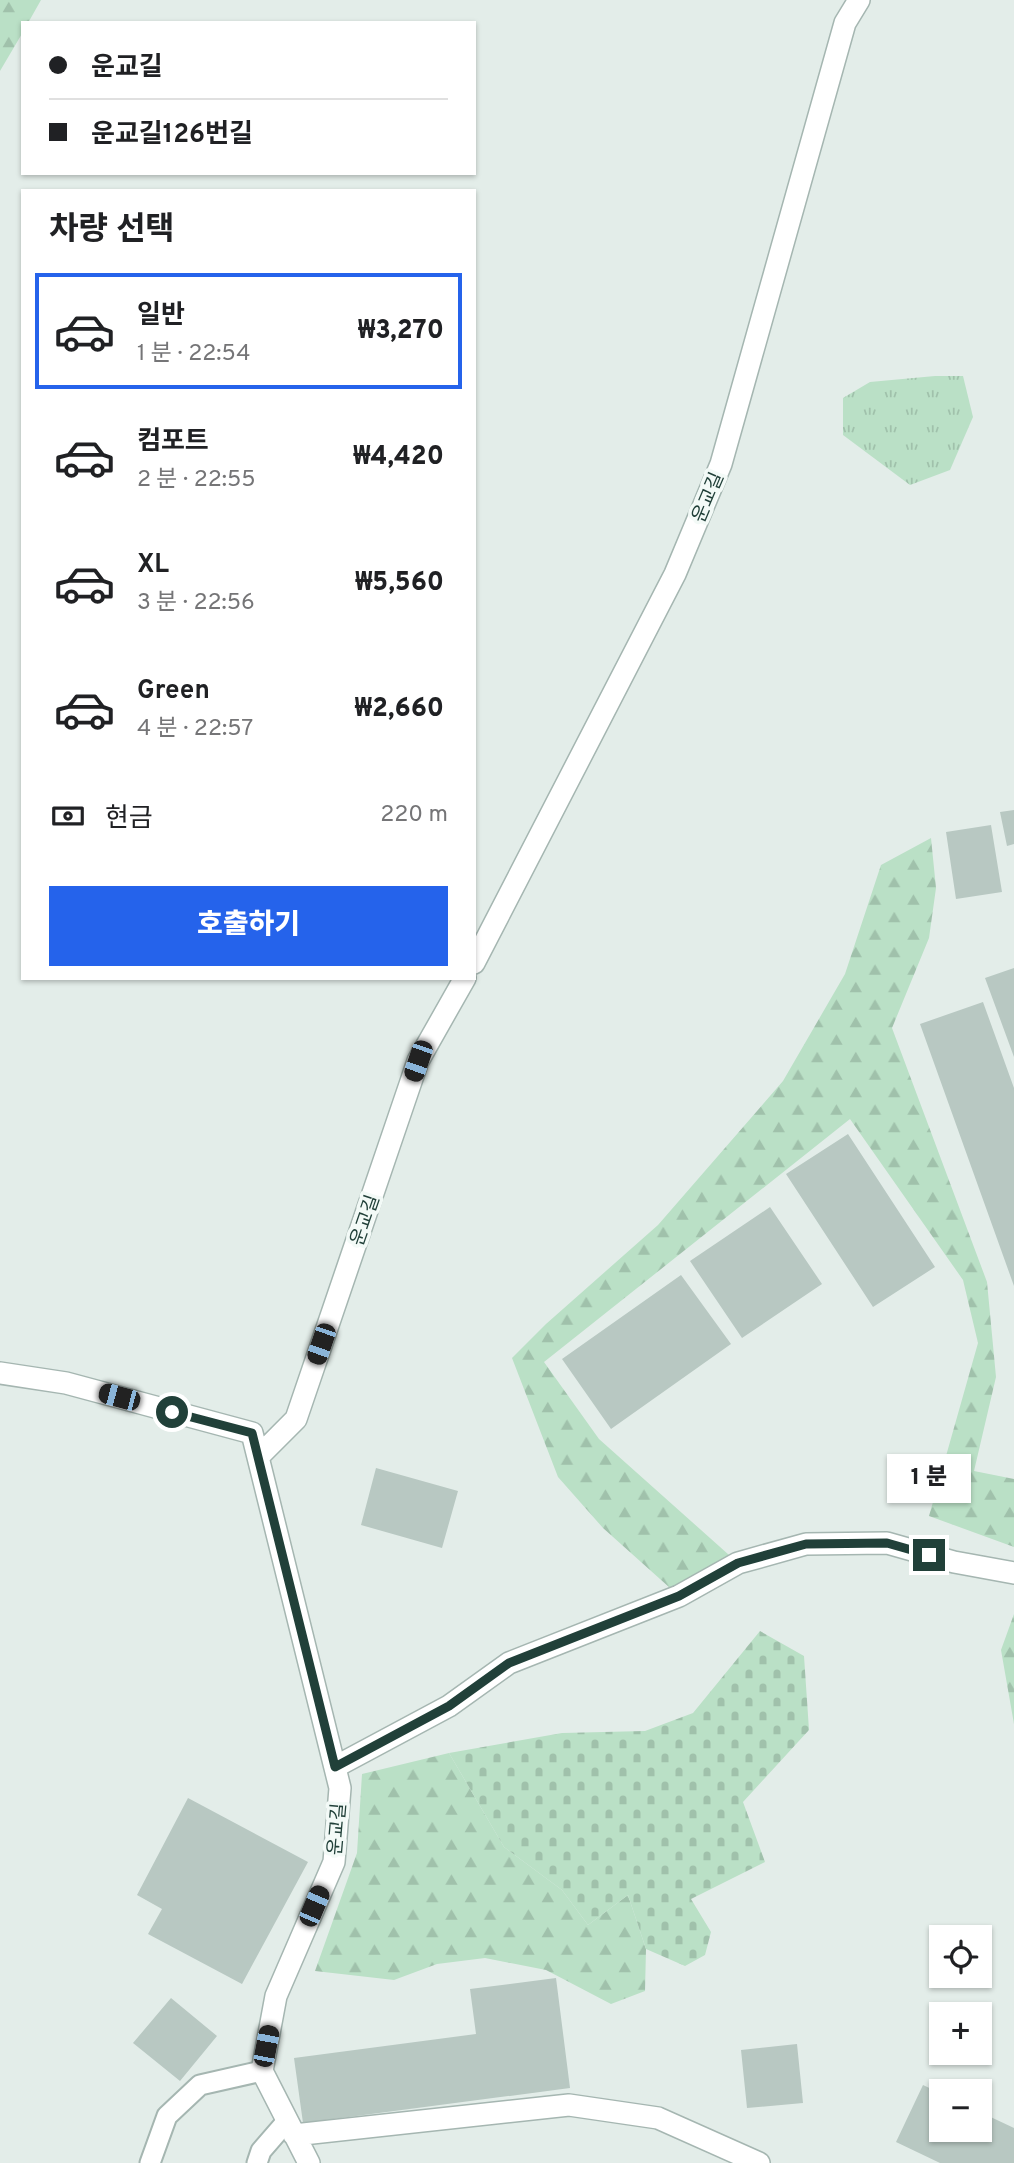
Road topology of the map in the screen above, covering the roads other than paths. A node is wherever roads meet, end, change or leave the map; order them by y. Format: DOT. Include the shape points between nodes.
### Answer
graph roads {
  1 [pos="859,0"];
  2 [pos="476,959"];
  3 [pos="464,980"];
  4 [pos="0,1373"];
  5 [pos="258,1457"];
  6 [pos="1014,1573"];
  7 [pos="335,1767"];
  8 [pos="261,2071"];
  9 [pos="290,2128"];
  10 [pos="150,2163"];
  11 [pos="257,2163"];
  12 [pos="309,2163"];
  13 [pos="760,2163"];
  1 -- 2 [label="street, 운교길" via="845,23 721,464 675,574"];
  3 -- 5 [label="street, 운교길" via="418,1061 296,1419"];
  4 -- 5 [label="street, 운교길" via="66,1383 252,1433"];
  5 -- 7 [label="street, 운교길"];
  6 -- 7 [label="street" via="887,1543 806,1544 738,1563 679,1596 509,1663 449,1706"];
  7 -- 8 [label="street, 운교길" via="340,1788 334,1862 276,1996"];
  8 -- 9 [label="street"];
  8 -- 10 [label="lane" via="200,2084 167,2116"];
  9 -- 11 [label="lane" via="261,2151"];
  9 -- 12 [label="street"];
  9 -- 13 [label="street" via="569,2105 658,2118"];
}
